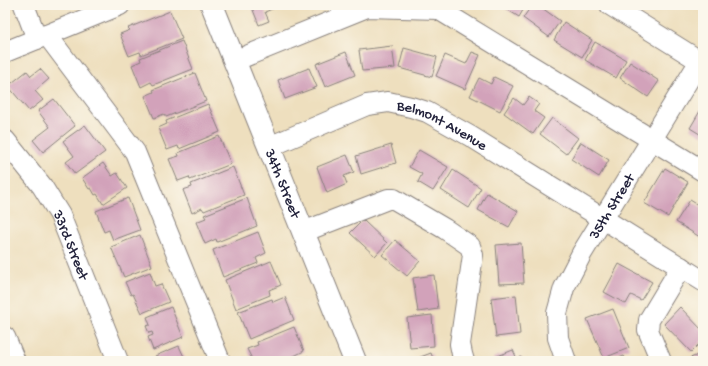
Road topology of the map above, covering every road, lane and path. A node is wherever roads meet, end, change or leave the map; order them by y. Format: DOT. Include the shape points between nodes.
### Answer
graph roads {
  1 [pos="24,5"];
  2 [pos="120,5"];
  3 [pos="212,5"];
  4 [pos="610,5"];
  5 [pos="42,37"];
  6 [pos="5,52"];
  7 [pos="234,61"];
  8 [pos="702,62"];
  9 [pos="652,139"];
  10 [pos="5,140"];
  11 [pos="269,147"];
  12 [pos="703,171"];
  13 [pos="603,219"];
  14 [pos="303,232"];
  15 [pos="681,267"];
  16 [pos="703,281"];
  17 [pos="5,337"];
  18 [pos="15,361"];
  19 [pos="118,361"];
  20 [pos="220,361"];
  21 [pos="356,361"];
  22 [pos="464,361"];
  23 [pos="566,361"];
  24 [pos="661,361"];
  1 -- 5 [label="street"];
  2 -- 5 [label="street"];
  3 -- 7 [label="main road, 34th Street"];
  4 -- 8 [label="street"];
  5 -- 6 [label="street"];
  5 -- 20 [label="street" via="135,152"];
  7 -- 9 [label="street" via="367,7 438,9"];
  7 -- 11 [label="main road, 34th Street"];
  8 -- 9 [label="street, 35th Street"];
  9 -- 12 [label="street"];
  9 -- 13 [label="street, 35th Street"];
  10 -- 19 [label="street, 33rd Street" via="42,186 60,216"];
  11 -- 13 [label="street, Belmont Avenue" via="367,105 388,102 427,112"];
  11 -- 14 [label="main road, 34th Street"];
  13 -- 15 [label="street, Belmont Avenue"];
  13 -- 23 [label="street, 35th Street" via="564,288 557,313 558,338"];
  14 -- 21 [label="main road, 34th Street"];
  14 -- 22 [label="street" via="388,199 394,199 470,246 473,255 460,344"];
  15 -- 16 [label="street, Belmont Avenue"];
  15 -- 24 [label="street" via="649,320 648,330"];
  17 -- 18 [label="street"];
}
